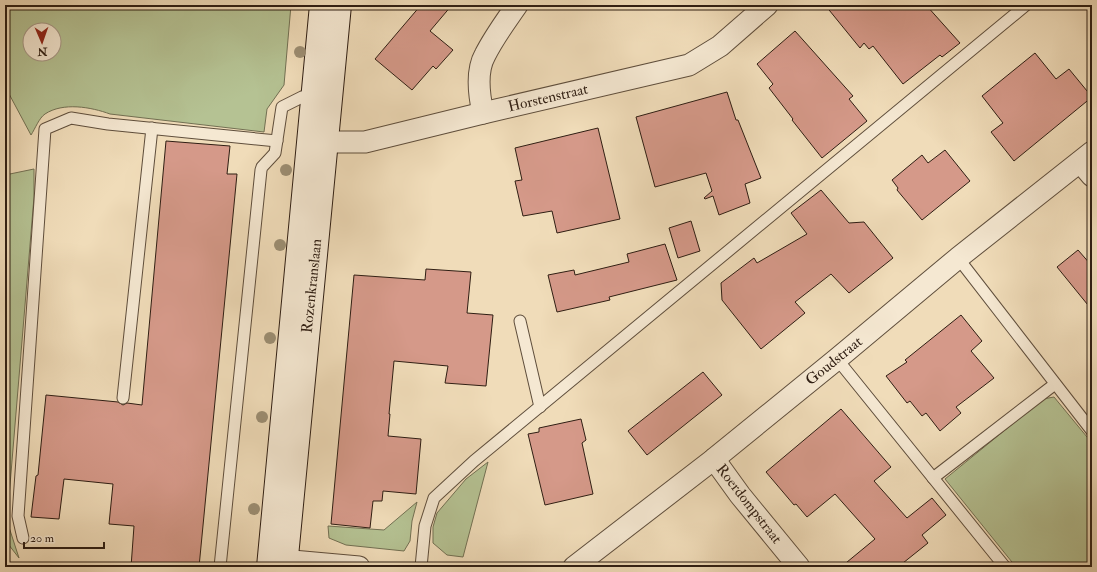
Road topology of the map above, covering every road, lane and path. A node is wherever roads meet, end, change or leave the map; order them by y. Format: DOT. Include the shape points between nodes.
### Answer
graph roads {
  1 [pos="321,5"];
  2 [pos="340,5"];
  3 [pos="517,5"];
  4 [pos="767,5"];
  5 [pos="1026,5"];
  6 [pos="313,95"];
  7 [pos="483,113"];
  8 [pos="152,128"];
  9 [pos="278,141"];
  10 [pos="318,142"];
  11 [pos="1088,163"];
  12 [pos="958,258"];
  13 [pos="520,321"];
  14 [pos="837,359"];
  15 [pos="1055,384"];
  16 [pos="123,398"];
  17 [pos="540,406"];
  18 [pos="1092,430"];
  19 [pos="714,459"];
  20 [pos="933,478"];
  21 [pos="22,538"];
  22 [pos="278,563"];
  23 [pos="220,567"];
  24 [pos="359,567"];
  25 [pos="421,567"];
  26 [pos="574,567"];
  27 [pos="799,567"];
  28 [pos="1005,567"];
  1 -- 6 [label="street, Rozenkranslaan"];
  2 -- 10 [label="street, Rozenkranslaan"];
  3 -- 7 [label="street" via="484,56 479,77"];
  4 -- 7 [label="street, Horstenstraat" via="720,46 688,65"];
  5 -- 17 [label="lane"];
  6 -- 9 [label="lane" via="302,97 282,107"];
  6 -- 10 [label="street, Rozenkranslaan"];
  7 -- 10 [label="street, Horstenstraat" via="365,142"];
  8 -- 9 [label="lane"];
  8 -- 16 [label="lane"];
  8 -- 21 [label="lane" via="71,118 45,129 18,516"];
  9 -- 23 [label="lane" via="275,153 261,170"];
  10 -- 22 [label="street, Rozenkranslaan" via="302,391"];
  11 -- 12 [label="street, Goudstraat"];
  12 -- 14 [label="street, Goudstraat"];
  12 -- 15 [label="lane"];
  13 -- 17 [label="lane"];
  14 -- 19 [label="street, Goudstraat"];
  14 -- 20 [label="lane"];
  15 -- 18 [label="lane"];
  15 -- 20 [label="lane"];
  17 -- 25 [label="lane" via="434,498 425,526"];
  19 -- 26 [label="street, Goudstraat"];
  19 -- 27 [label="street, Roerdompstraat"];
  20 -- 28 [label="lane"];
  22 -- 24 [label="street"];
}
